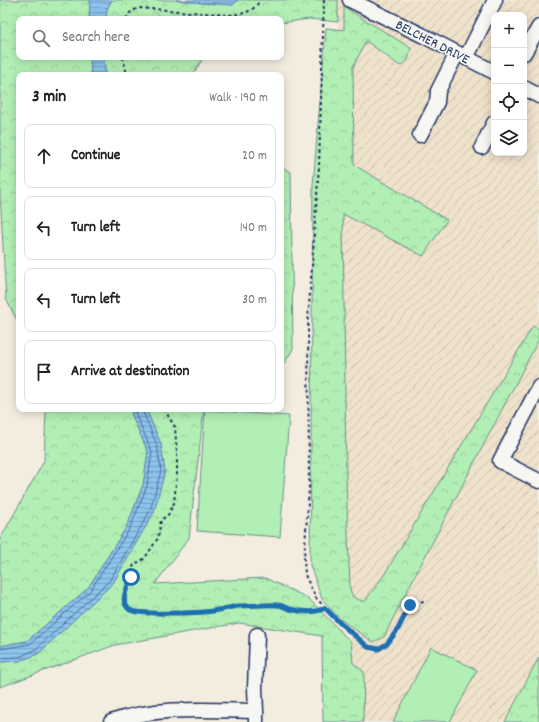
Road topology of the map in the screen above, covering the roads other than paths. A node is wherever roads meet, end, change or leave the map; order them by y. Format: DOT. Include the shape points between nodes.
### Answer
graph roads {
  1 [pos="350,0"];
  2 [pos="495,0"];
  3 [pos="369,4"];
  4 [pos="539,27"];
  5 [pos="527,48"];
  6 [pos="462,56"];
  7 [pos="491,70"];
  8 [pos="527,90"];
  9 [pos="539,96"];
  10 [pos="491,129"];
  11 [pos="420,135"];
  12 [pos="482,147"];
  13 [pos="539,387"];
  14 [pos="539,481"];
  15 [pos="257,635"];
  16 [pos="256,716"];
  17 [pos="111,722"];
  1 -- 3 [label="street, BELCHER DRIVE"];
  2 -- 6 [label="street"];
  3 -- 6 [label="street, BELCHER DRIVE"];
  4 -- 5 [label="street"];
  6 -- 7 [label="street, BELCHER DRIVE"];
  6 -- 11 [label="street" via="438,91 437,102"];
  8 -- 9 [label="street"];
  10 -- 12 [label="street"];
  13 -- 14 [label="street" via="500,461"];
  15 -- 16 [label="street"];
  16 -- 17 [label="street" via="172,711 152,712"];
}
